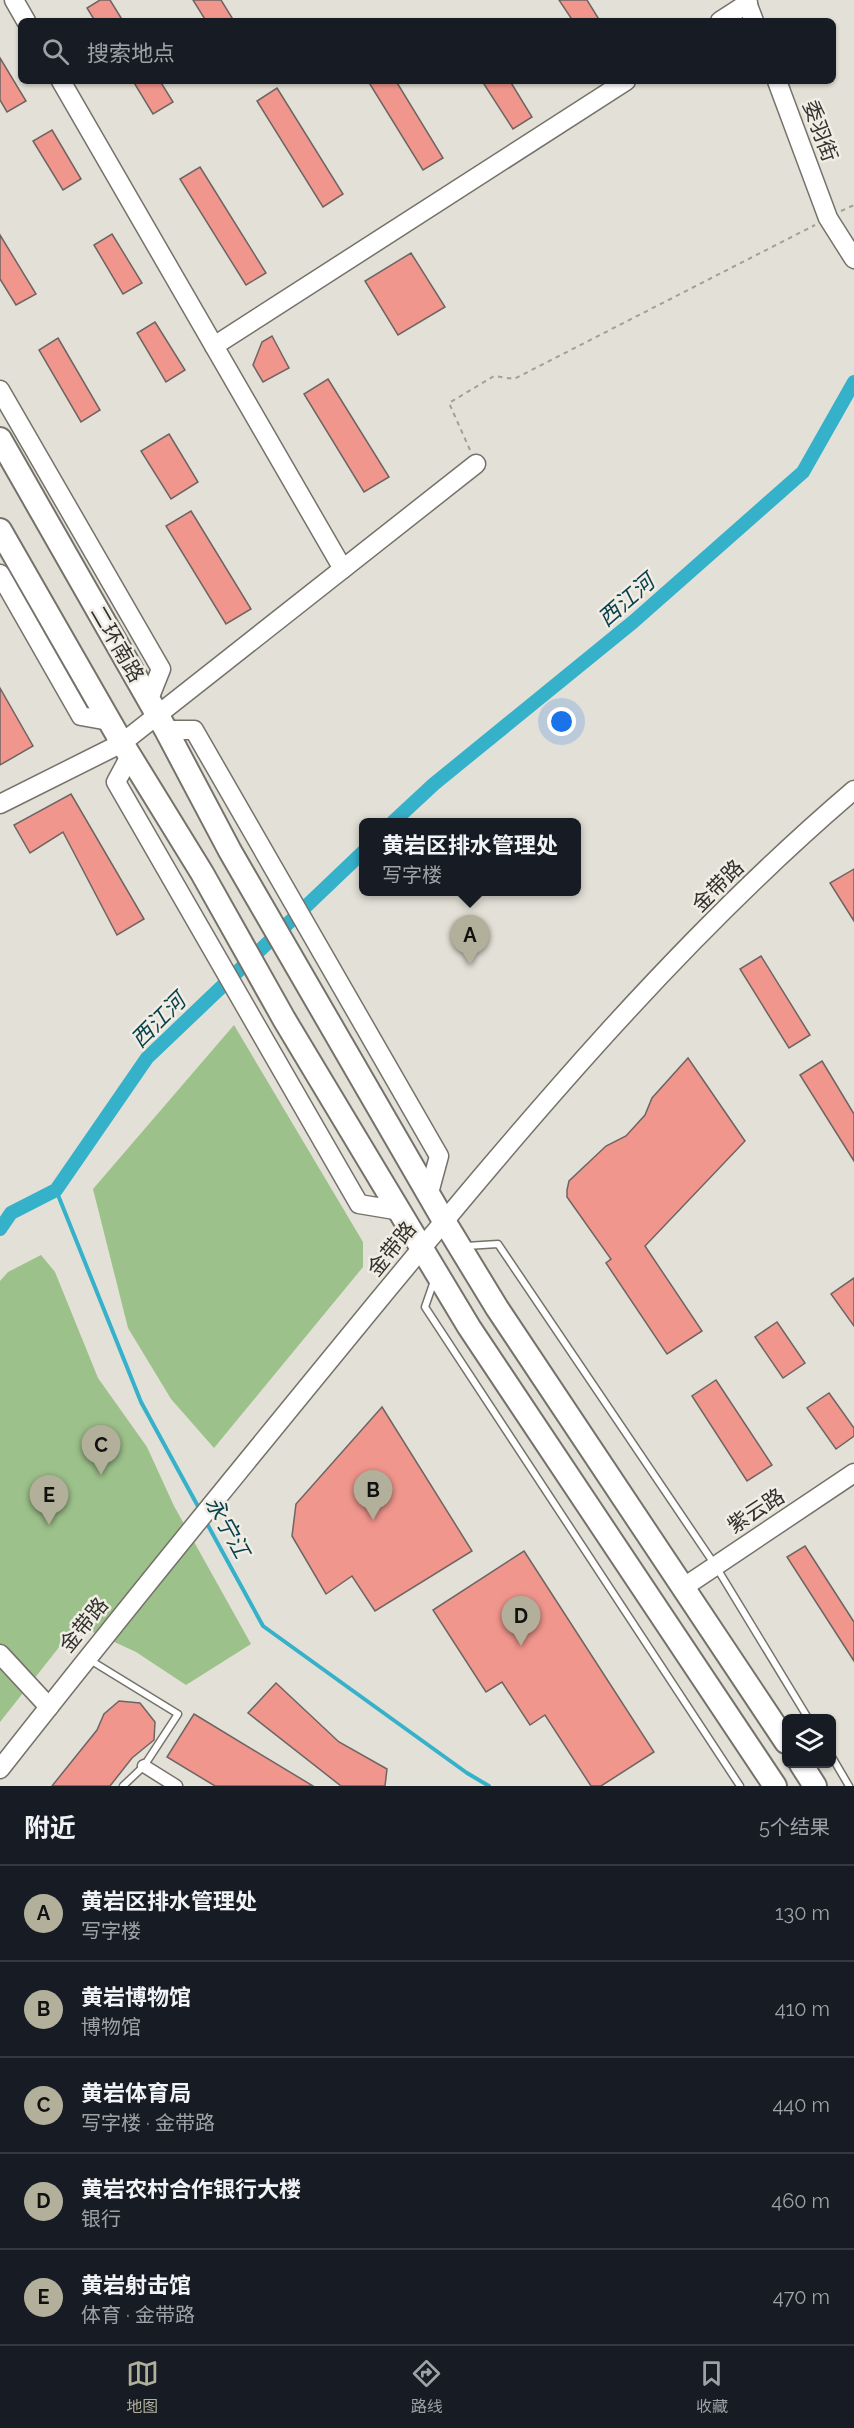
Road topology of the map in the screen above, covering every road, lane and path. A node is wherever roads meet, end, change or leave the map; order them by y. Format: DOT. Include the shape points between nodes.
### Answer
graph roads {
  1 [pos="14,0"];
  2 [pos="747,2"];
  3 [pos="24,18"];
  4 [pos="724,18"];
  5 [pos="753,18"];
  6 [pos="63,84"];
  7 [pos="621,84"];
  8 [pos="778,84"];
  9 [pos="854,205"];
  10 [pos="828,218"];
  11 [pos="849,252"];
  12 [pos="214,346"];
  13 [pos="0,390"];
  14 [pos="0,439"];
  15 [pos="476,464"];
  16 [pos="0,530"];
  17 [pos="343,569"];
  18 [pos="0,574"];
  19 [pos="158,715"];
  20 [pos="109,721"];
  21 [pos="126,750"];
  22 [pos="854,790"];
  23 [pos="0,804"];
  24 [pos="429,1193"];
  25 [pos="401,1211"];
  26 [pos="444,1221"];
  27 [pos="422,1246"];
  28 [pos="460,1247"];
  29 [pos="437,1272"];
  30 [pos="854,1473"];
  31 [pos="715,1565"];
  32 [pos="684,1587"];
  33 [pos="0,1654"];
  34 [pos="87,1658"];
  35 [pos="49,1707"];
  36 [pos="805,1714"];
  37 [pos="782,1736"];
  38 [pos="836,1765"];
  39 [pos="144,1766"];
  40 [pos="0,1768"];
  41 [pos="804,1768"];
  42 [pos="123,1786"];
  43 [pos="176,1786"];
  44 [pos="740,1786"];
  45 [pos="774,1786"];
  46 [pos="815,1786"];
  47 [pos="849,1786"];
  1 -- 3 [label="street"];
  2 -- 4 [label="street"];
  2 -- 5 [label="street"];
  6 -- 12 [label="street"];
  7 -- 12 [label="street"];
  8 -- 10 [label="street, 委羽街"];
  9 -- 10 [label="path"];
  10 -- 11 [label="street, 委羽街"];
  10 -- 15 [label="path" via="514,379 494,376 449,403"];
  12 -- 17 [label="street"];
  13 -- 19 [label="street" via="161,669"];
  14 -- 19 [label="highway, 二环南路"];
  15 -- 17 [label="street"];
  16 -- 20 [label="highway"];
  17 -- 19 [label="street"];
  18 -- 20 [label="street" via="81,716"];
  19 -- 21 [label="street"];
  19 -- 24 [label="highway, 二环南路" via="230,851"];
  19 -- 24 [label="street" via="194,730 439,1156"];
  20 -- 21 [label="highway"];
  21 -- 23 [label="street"];
  21 -- 25 [label="highway"];
  21 -- 25 [label="street" via="116,782 359,1204"];
  22 -- 26 [label="street, 金带路" via="808,829 643,993"];
  24 -- 26 [label="highway, 二环南路"];
  25 -- 27 [label="highway"];
  26 -- 27 [label="street, 金带路"];
  26 -- 28 [label="highway, 二环南路"];
  27 -- 29 [label="highway"];
  27 -- 34 [label="street, 金带路"];
  28 -- 31 [label="lane" via="498,1244"];
  28 -- 32 [label="highway, 二环南路"];
  29 -- 44 [label="lane" via="425,1307"];
  29 -- 45 [label="highway" via="469,1327"];
  30 -- 31 [label="street, 紫云路"];
  31 -- 32 [label="street, 紫云路"];
  31 -- 36 [label="lane"];
  32 -- 37 [label="highway, 二环南路"];
  33 -- 35 [label="street"];
  34 -- 35 [label="street, 金带路"];
  34 -- 39 [label="lane" via="178,1713"];
  35 -- 40 [label="street, 金带路"];
  38 -- 47 [label="lane"];
  39 -- 42 [label="lane"];
  39 -- 43 [label="street"];
  41 -- 46 [label="highway"];
}
